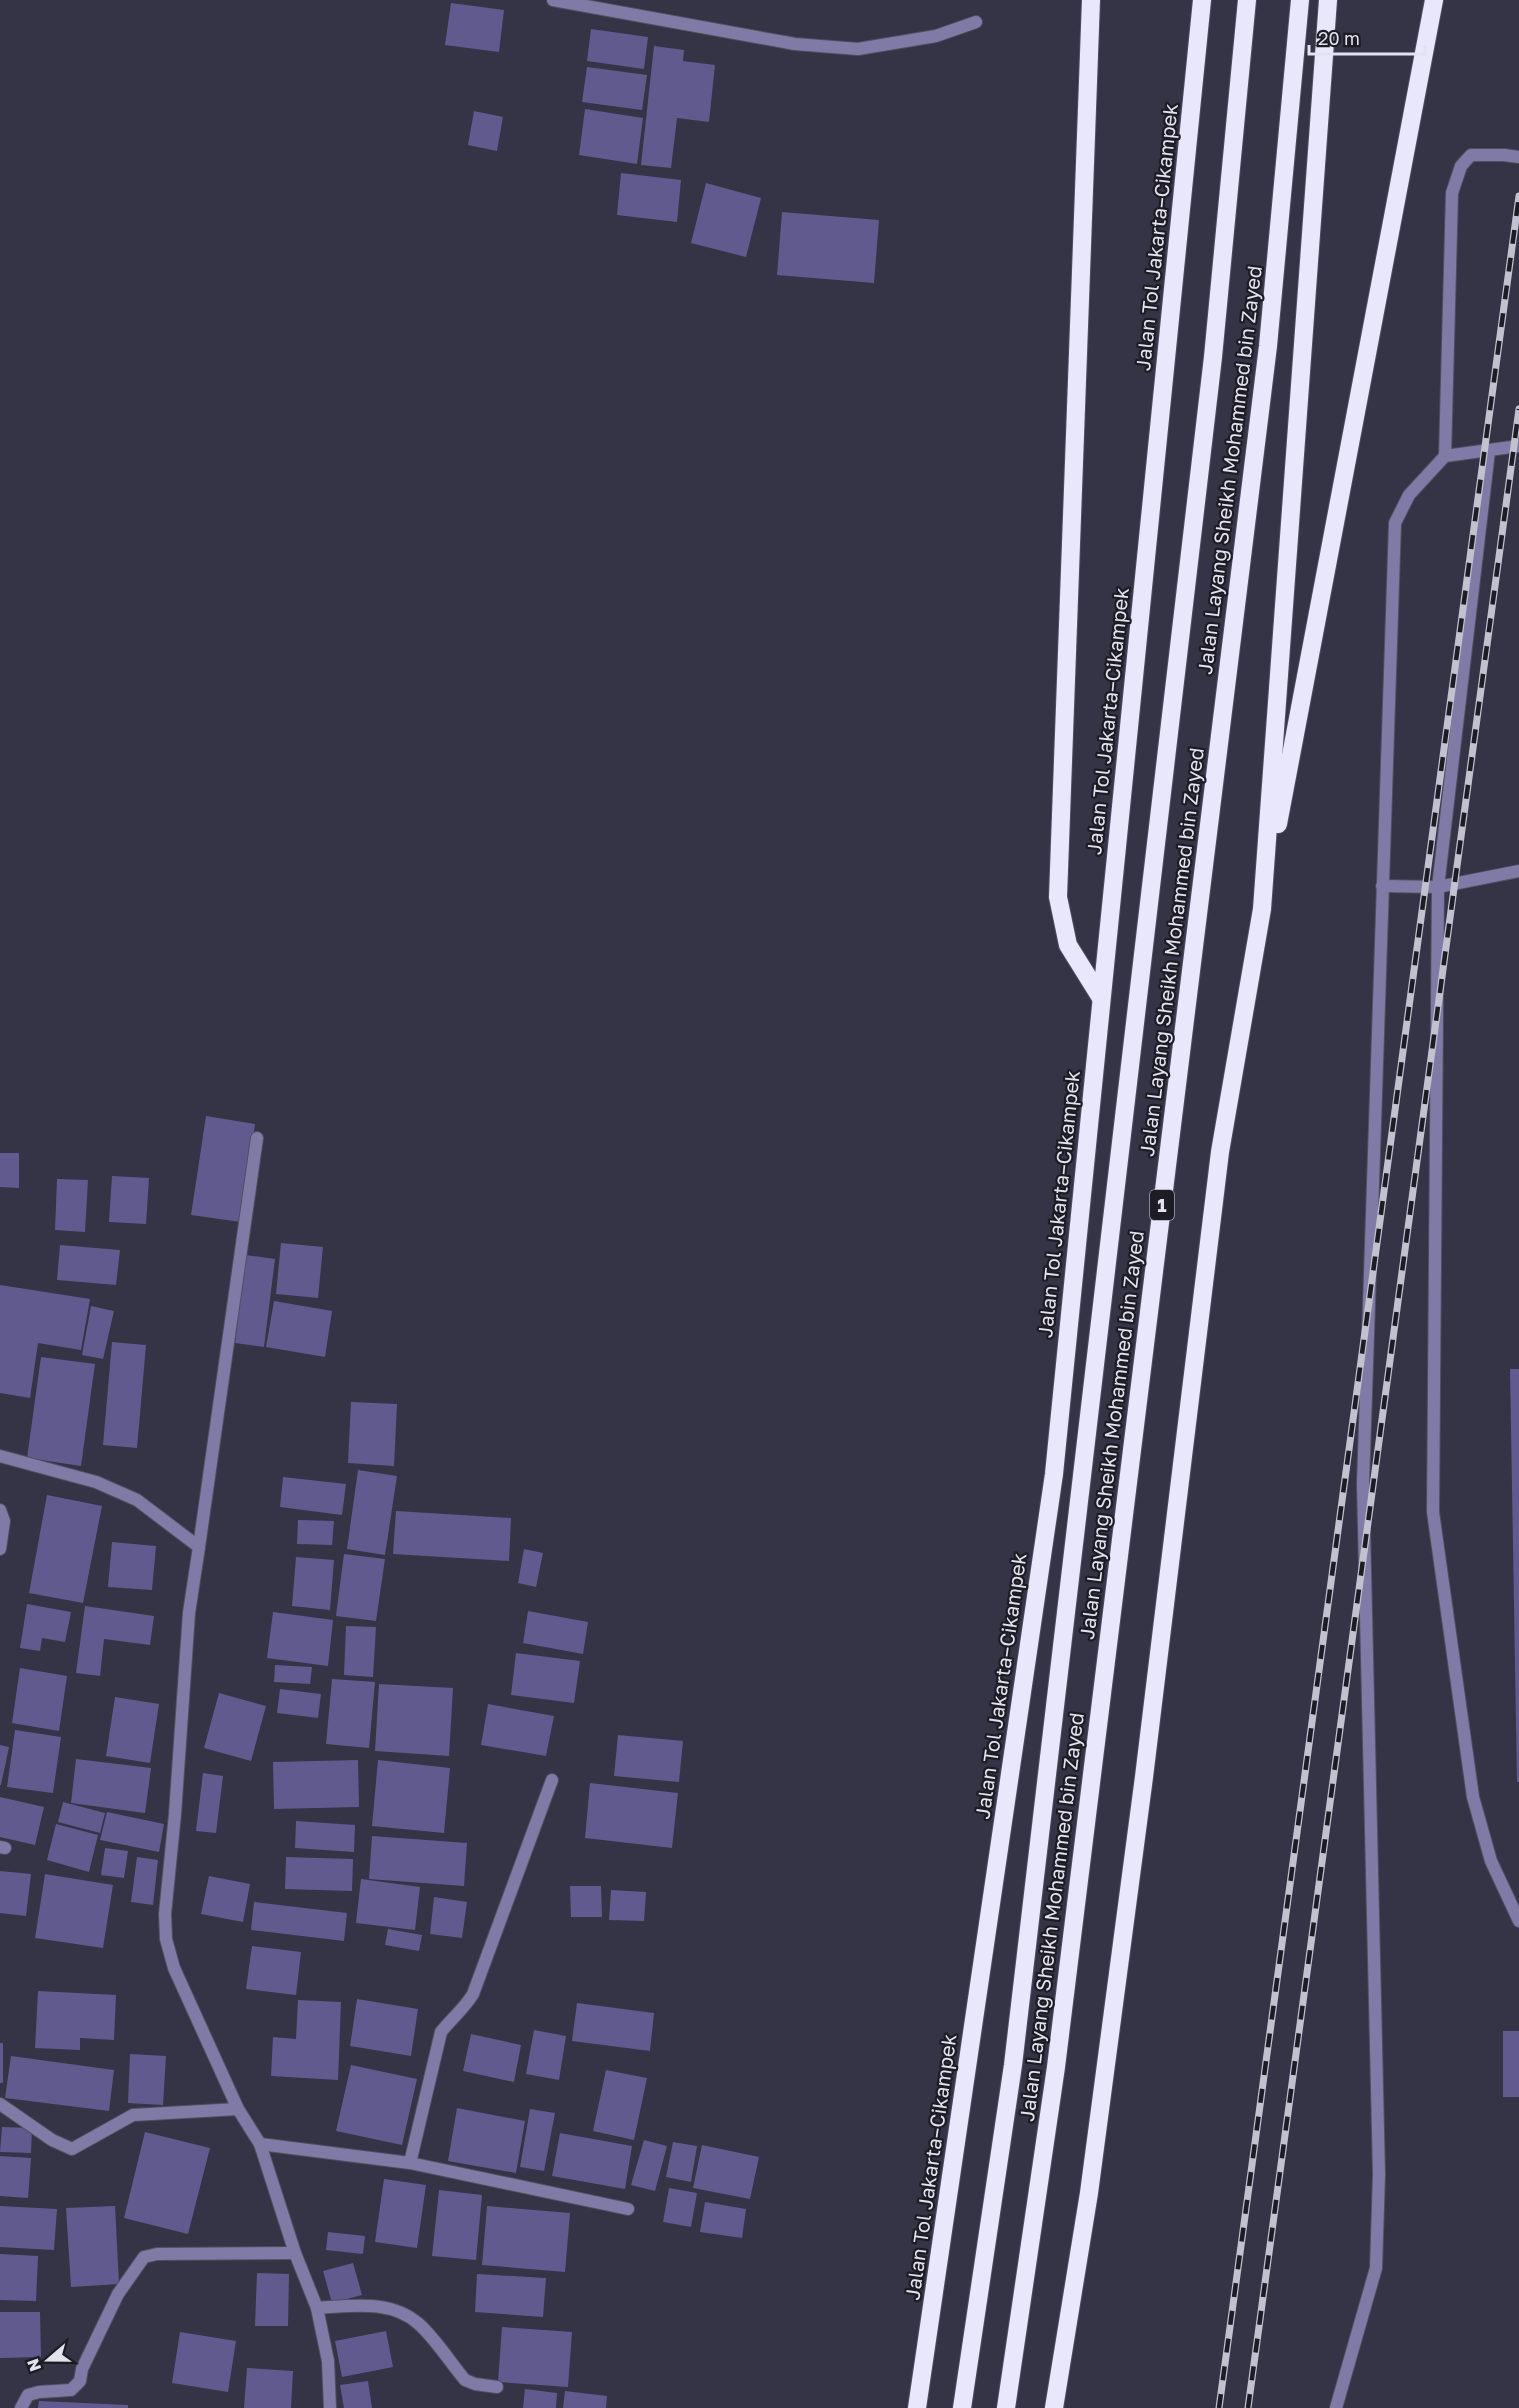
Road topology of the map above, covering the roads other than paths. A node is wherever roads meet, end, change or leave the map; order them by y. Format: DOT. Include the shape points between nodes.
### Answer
graph roads {
  1 [pos="553,0"];
  2 [pos="1091,0"];
  3 [pos="1202,0"];
  4 [pos="1247,0"];
  5 [pos="1300,0"];
  6 [pos="1328,0"];
  7 [pos="1434,0"];
  8 [pos="976,22"];
  9 [pos="1519,157"];
  10 [pos="1519,446"];
  11 [pos="1489,451"];
  12 [pos="1445,456"];
  13 [pos="1519,871"];
  14 [pos="1382,886"];
  15 [pos="1438,887"];
  16 [pos="1262,909"];
  17 [pos="1101,998"];
  18 [pos="257,1138"];
  19 [pos="0,1456"];
  20 [pos="0,1510"];
  21 [pos="200,1547"];
  22 [pos="0,1549"];
  23 [pos="552,1780"];
  24 [pos="1519,1921"];
  25 [pos="0,2104"];
  26 [pos="238,2109"];
  27 [pos="260,2144"];
  28 [pos="410,2163"];
  29 [pos="628,2209"];
  30 [pos="294,2253"];
  31 [pos="316,2308"];
  32 [pos="497,2387"];
  33 [pos="21,2408"];
  34 [pos="330,2408"];
  35 [pos="917,2408"];
  36 [pos="962,2408"];
  37 [pos="1006,2408"];
  38 [pos="1054,2408"];
  39 [pos="1336,2408"];
  1 -- 8 [label="street" via="795,44 858,49 936,36"];
  2 -- 17 [label="highway" via="1058,897 1068,945"];
  3 -- 17 [label="highway, Jalan Tol Jakarta–Cikampek"];
  4 -- 36 [label="highway, Jalan Layang Sheikh Mohammed bin Zayed" via="1213,357 1014,2053"];
  5 -- 37 [label="highway, Jalan Layang Sheikh Mohammed bin Zayed / 1" via="1265,370 1056,2067"];
  6 -- 16 [label="highway"];
  7 -- 16 [label="highway"];
  9 -- 12 [label="street" via="1471,155 1461,166 1452,192"];
  10 -- 11 [label="street"];
  11 -- 12 [label="street"];
  11 -- 15 [label="street"];
  12 -- 14 [label="street" via="1408,495 1395,523"];
  13 -- 15 [label="street"];
  14 -- 15 [label="street"];
  14 -- 39 [label="street" via="1363,1485 1380,2174 1376,2268"];
  15 -- 24 [label="street" via="1433,1512 1473,1797 1491,1861"];
  16 -- 38 [label="highway" via="1220,1152 1144,1777 1089,2193"];
  17 -- 35 [label="highway, Jalan Tol Jakarta–Cikampek" via="1054,1474"];
  18 -- 21 [label="street"];
  19 -- 21 [label="street" via="96,1482 137,1500"];
  20 -- 22 [label="street" via="4,1521"];
  21 -- 26 [label="street" via="189,1613 166,1939 174,1968"];
  23 -- 28 [label="street" via="473,1995 441,2032"];
  25 -- 26 [label="street" via="72,2149 133,2115"];
  26 -- 27 [label="street"];
  27 -- 28 [label="street"];
  27 -- 30 [label="street"];
  28 -- 29 [label="street"];
  30 -- 31 [label="street"];
  30 -- 33 [label="street" via="157,2254 144,2258 118,2294 80,2381 71,2390 28,2395"];
  31 -- 32 [label="street" via="383,2306 404,2312 420,2325 465,2380"];
  31 -- 34 [label="street" via="328,2361"];
}
